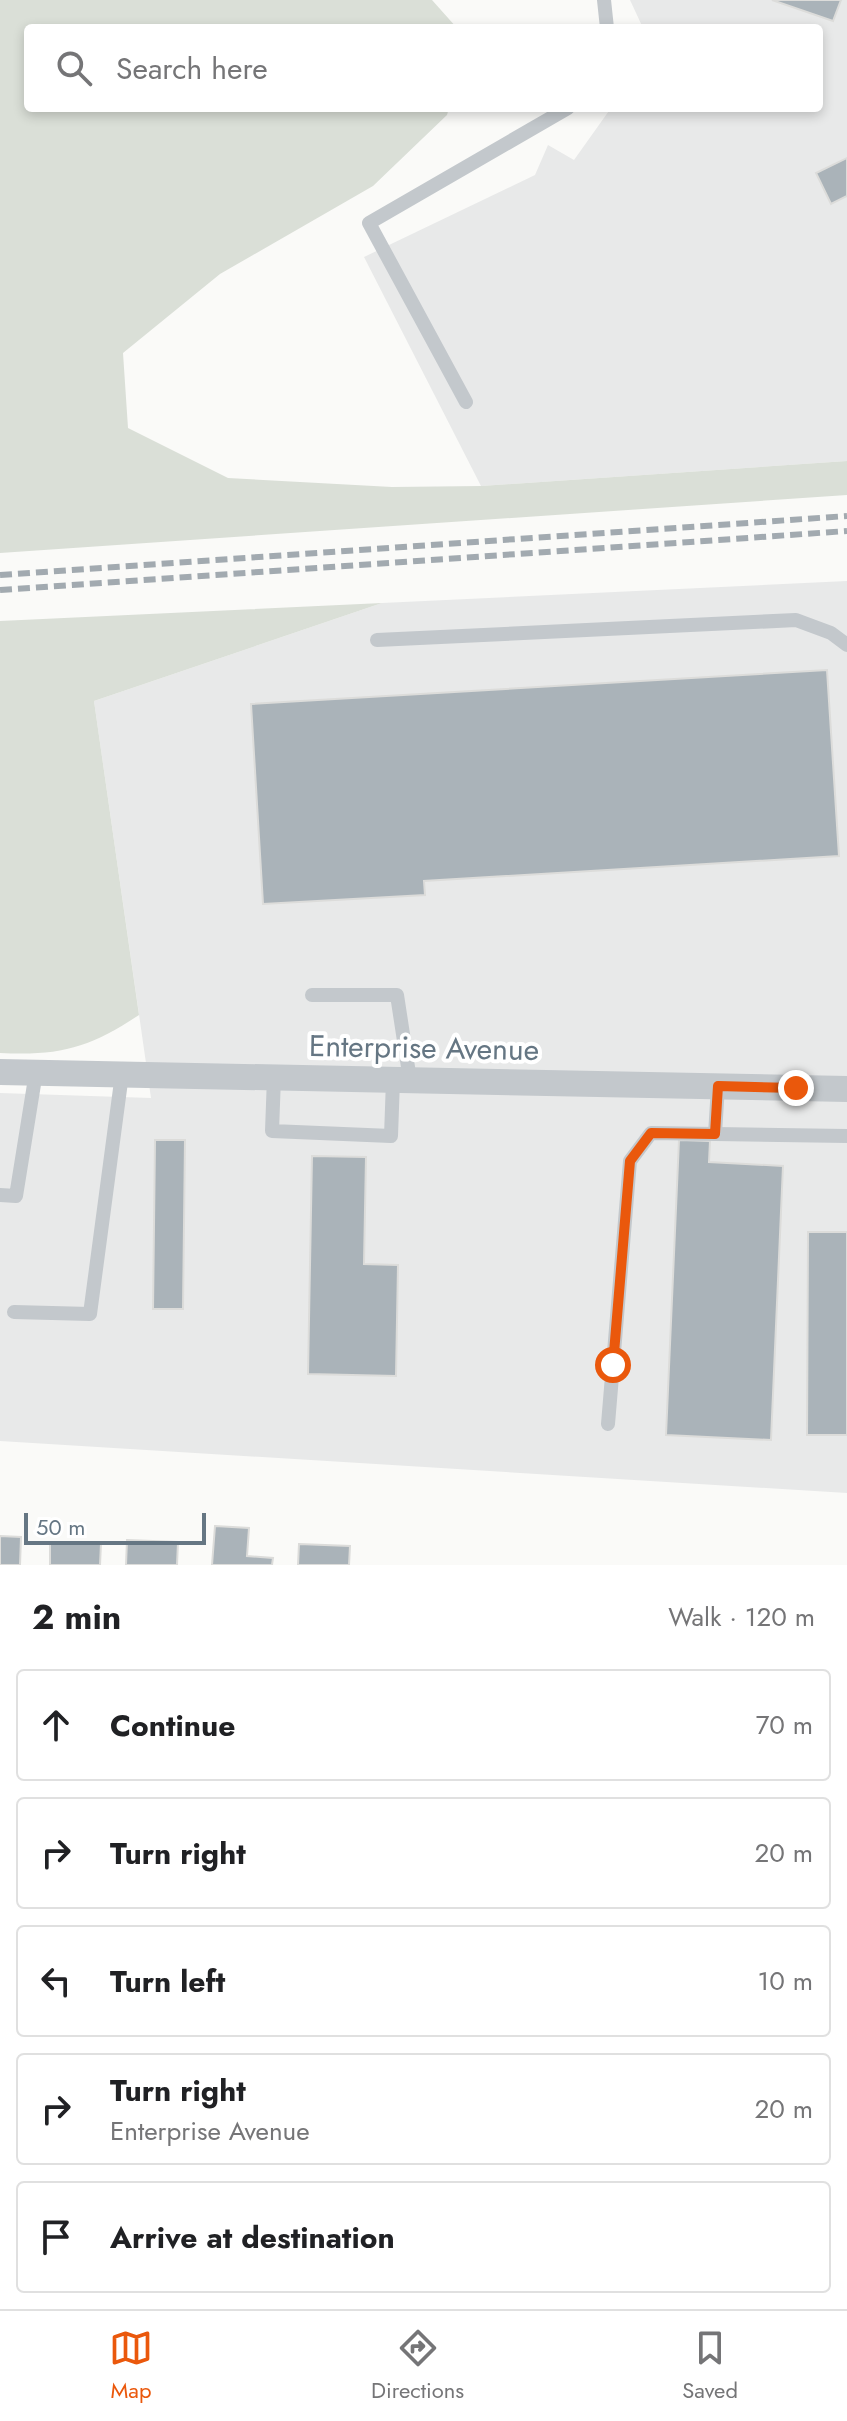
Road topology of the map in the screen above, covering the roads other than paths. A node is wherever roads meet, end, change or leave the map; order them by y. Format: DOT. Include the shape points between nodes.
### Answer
graph roads {
  1 [pos="605,0"];
  2 [pos="607,24"];
  3 [pos="561,112"];
  4 [pos="466,402"];
  5 [pos="377,640"];
  6 [pos="847,645"];
  7 [pos="312,995"];
  8 [pos="0,1072"];
  9 [pos="36,1072"];
  10 [pos="122,1074"];
  11 [pos="274,1077"];
  12 [pos="402,1080"];
  13 [pos="718,1086"];
  14 [pos="847,1089"];
  15 [pos="715,1134"];
  16 [pos="847,1136"];
  17 [pos="0,1195"];
  18 [pos="14,1312"];
  19 [pos="608,1424"];
  1 -- 2 [label="lane"];
  3 -- 4 [label="lane" via="369,223"];
  5 -- 6 [label="lane" via="796,620"];
  7 -- 12 [label="lane" via="397,995"];
  8 -- 9 [label="street, Enterprise Avenue"];
  9 -- 10 [label="street, Enterprise Avenue"];
  9 -- 17 [label="lane" via="16,1196"];
  10 -- 11 [label="street, Enterprise Avenue"];
  10 -- 18 [label="lane" via="90,1314"];
  11 -- 12 [label="street, Enterprise Avenue"];
  11 -- 12 [label="lane" via="272,1131 391,1136"];
  12 -- 13 [label="street, Enterprise Avenue"];
  13 -- 14 [label="street, Enterprise Avenue"];
  13 -- 15 [label="lane"];
  15 -- 16 [label="lane"];
  15 -- 19 [label="lane" via="651,1133 630,1161"];
}
